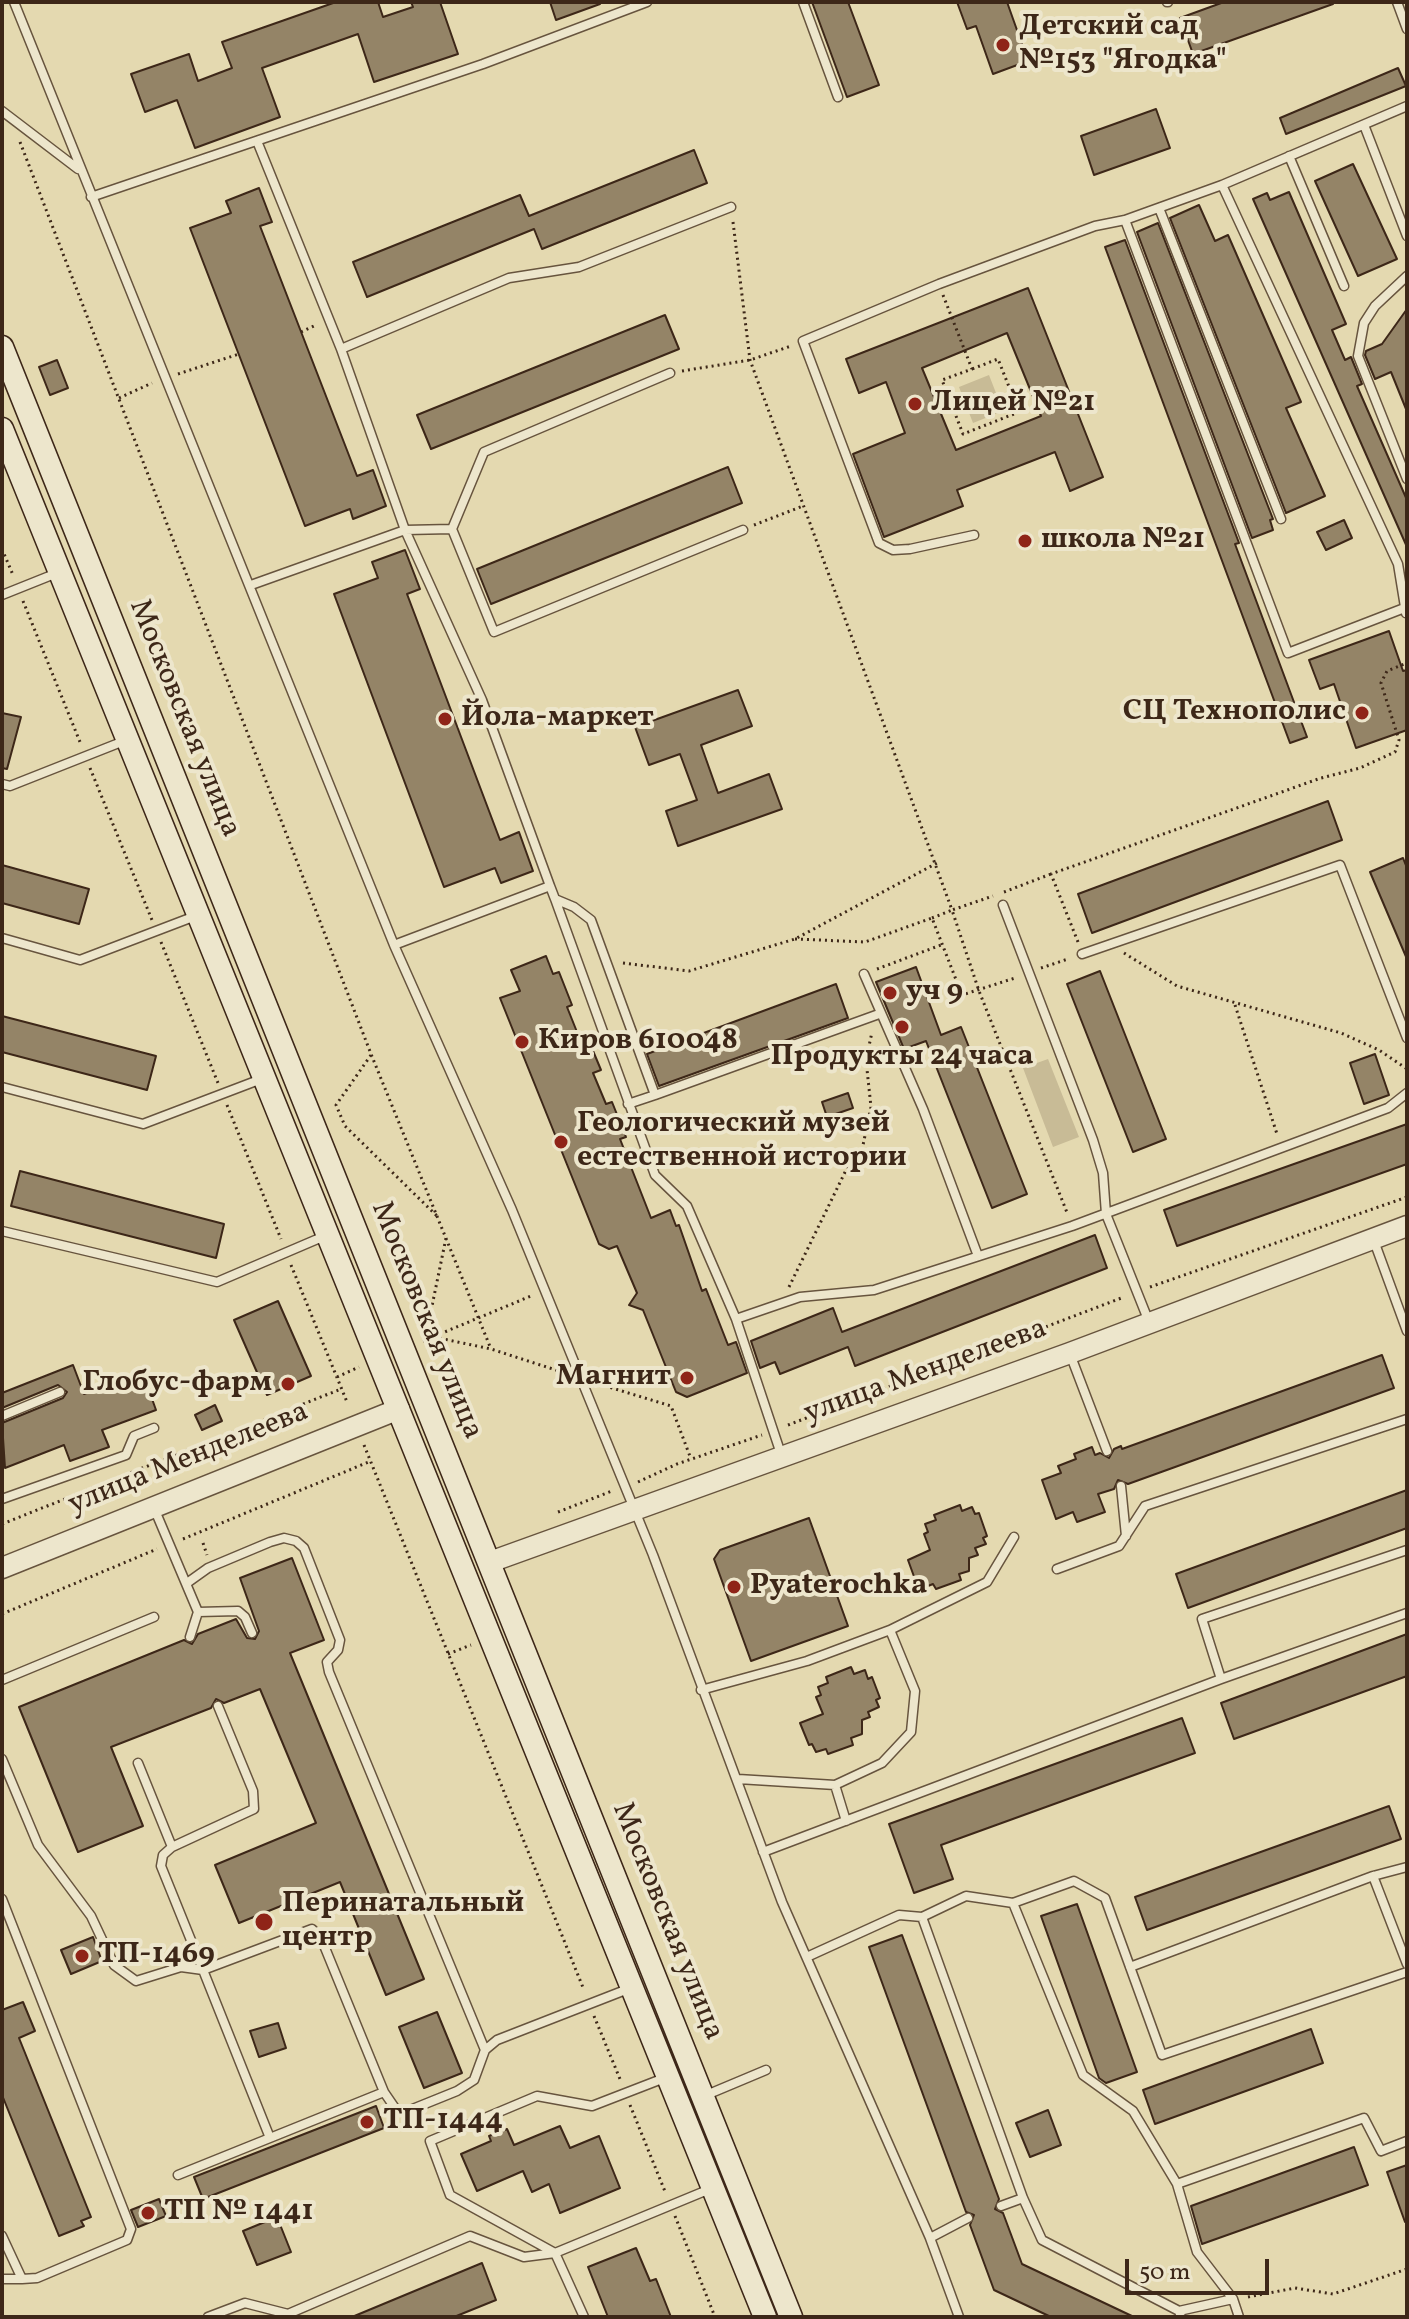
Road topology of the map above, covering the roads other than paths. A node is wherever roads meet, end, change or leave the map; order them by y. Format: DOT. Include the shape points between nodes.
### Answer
graph roads {
  1 [pos="14,2"];
  2 [pos="647,2"];
  3 [pos="803,2"];
  4 [pos="1397,2"];
  5 [pos="1407,29"];
  6 [pos="838,97"];
  7 [pos="1407,106"];
  8 [pos="6,114"];
  9 [pos="1364,125"];
  10 [pos="257,141"];
  11 [pos="1289,156"];
  12 [pos="80,171"];
  13 [pos="1222,185"];
  14 [pos="91,197"];
  15 [pos="731,207"];
  16 [pos="1159,208"];
  17 [pos="1125,220"];
  18 [pos="1407,236"];
  19 [pos="1407,276"];
  20 [pos="1344,286"];
  21 [pos="2,347"];
  22 [pos="341,349"];
  23 [pos="670,373"];
  24 [pos="2,429"];
  25 [pos="1407,479"];
  26 [pos="1281,519"];
  27 [pos="452,529"];
  28 [pos="405,530"];
  29 [pos="743,530"];
  30 [pos="974,535"];
  31 [pos="60,572"];
  32 [pos="251,585"];
  33 [pos="2,595"];
  34 [pos="1407,611"];
  35 [pos="128,739"];
  36 [pos="2,784"];
  37 [pos="550,886"];
  38 [pos="555,899"];
  39 [pos="1003,905"];
  40 [pos="199,914"];
  41 [pos="2,938"];
  42 [pos="394,945"];
  43 [pos="1082,954"];
  44 [pos="864,974"];
  45 [pos="879,1014"];
  46 [pos="1407,1038"];
  47 [pos="264,1078"];
  48 [pos="2,1087"];
  49 [pos="1407,1093"];
  50 [pos="655,1095"];
  51 [pos="628,1104"];
  52 [pos="1106,1214"];
  53 [pos="1407,1226"];
  54 [pos="2,1231"];
  55 [pos="328,1234"];
  56 [pos="1373,1239"];
  57 [pos="978,1256"];
  58 [pos="736,1319"];
  59 [pos="1149,1322"];
  60 [pos="1407,1331"];
  61 [pos="1070,1353"];
  62 [pos="60,1392"];
  63 [pos="424,1398"];
  64 [pos="399,1409"];
  65 [pos="2,1416"];
  66 [pos="1407,1419"];
  67 [pos="154,1428"];
  68 [pos="1107,1451"];
  69 [pos="782,1457"];
  70 [pos="1121,1486"];
  71 [pos="2,1499"];
  72 [pos="154,1507"];
  73 [pos="634,1509"];
  74 [pos="1126,1536"];
  75 [pos="1014,1537"];
  76 [pos="1407,1550"];
  77 [pos="490,1562"];
  78 [pos="2,1568"];
  79 [pos="1057,1569"];
  80 [pos="465,1572"];
  81 [pos="187,1583"];
  82 [pos="198,1612"];
  83 [pos="1407,1613"];
  84 [pos="154,1617"];
  85 [pos="890,1630"];
  86 [pos="252,1633"];
  87 [pos="190,1637"];
  88 [pos="1221,1679"];
  89 [pos="2,1680"];
  90 [pos="701,1690"];
  91 [pos="218,1706"];
  92 [pos="2,1759"];
  93 [pos="138,1763"];
  94 [pos="738,1779"];
  95 [pos="835,1785"];
  96 [pos="846,1821"];
  97 [pos="172,1847"];
  98 [pos="763,1852"];
  99 [pos="1407,1867"];
  100 [pos="1373,1876"];
  101 [pos="2,1899"];
  102 [pos="1013,1903"];
  103 [pos="922,1917"];
  104 [pos="809,1956"];
  105 [pos="1407,1964"];
  106 [pos="1130,1967"];
  107 [pos="203,1970"];
  108 [pos="1407,1972"];
  109 [pos="632,1988"];
  110 [pos="485,2050"];
  111 [pos="766,2070"];
  112 [pos="668,2077"];
  113 [pos="384,2092"];
  114 [pos="703,2097"];
  115 [pos="270,2138"];
  116 [pos="1407,2141"];
  117 [pos="178,2175"];
  118 [pos="1177,2184"];
  119 [pos="713,2188"];
  120 [pos="1023,2198"];
  121 [pos="1001,2206"];
  122 [pos="968,2218"];
  123 [pos="2,2236"];
  124 [pos="930,2238"];
  125 [pos="555,2253"];
  126 [pos="2,2279"];
  127 [pos="22,2279"];
  128 [pos="1233,2299"];
  129 [pos="1180,2314"];
  130 [pos="208,2317"];
  131 [pos="584,2317"];
  132 [pos="765,2317"];
  133 [pos="791,2317"];
  134 [pos="959,2317"];
  135 [pos="1239,2317"];
  1 -- 12 [label="lane"];
  2 -- 10 [label="lane"];
  3 -- 6 [label="lane"];
  4 -- 5 [label="lane"];
  7 -- 9 [label="lane"];
  8 -- 12 [label="lane"];
  9 -- 11 [label="lane"];
  9 -- 18 [label="lane"];
  10 -- 14 [label="lane"];
  10 -- 22 [label="lane"];
  11 -- 13 [label="lane"];
  11 -- 20 [label="lane"];
  12 -- 14 [label="lane"];
  13 -- 16 [label="lane"];
  13 -- 34 [label="lane" via="1398,564"];
  14 -- 32 [label="lane"];
  15 -- 22 [label="lane" via="579,267 509,278"];
  16 -- 17 [label="lane"];
  16 -- 26 [label="lane"];
  17 -- 30 [label="lane" via="1095,226 939,284 803,341 879,543 893,550 910,549"];
  17 -- 34 [label="lane" via="1288,653"];
  19 -- 25 [label="lane" via="1364,323 1358,356"];
  21 -- 63 [label="main road, Московская улица"];
  22 -- 28 [label="lane"];
  23 -- 27 [label="lane" via="484,452"];
  24 -- 31 [label="main road, Московская улица"];
  27 -- 28 [label="lane"];
  27 -- 29 [label="lane" via="494,632"];
  28 -- 32 [label="lane"];
  28 -- 37 [label="lane" via="482,700"];
  31 -- 33 [label="lane"];
  31 -- 35 [label="main road, Московская улица"];
  32 -- 42 [label="lane"];
  35 -- 36 [label="lane" via="10,786"];
  35 -- 40 [label="main road, Московская улица"];
  37 -- 38 [label="lane"];
  37 -- 42 [label="lane"];
  38 -- 50 [label="lane" via="591,920"];
  38 -- 51 [label="lane"];
  39 -- 52 [label="lane" via="1093,1140 1103,1173"];
  40 -- 41 [label="lane" via="80,960"];
  40 -- 47 [label="main road, Московская улица"];
  42 -- 73 [label="lane"];
  43 -- 46 [label="lane" via="1340,865"];
  44 -- 45 [label="lane"];
  45 -- 50 [label="lane"];
  45 -- 57 [label="lane" via="923,1109"];
  47 -- 48 [label="lane" via="143,1124"];
  47 -- 55 [label="main road, Московская улица"];
  49 -- 52 [label="lane" via="1388,1108"];
  50 -- 51 [label="lane"];
  51 -- 58 [label="lane" via="655,1175 687,1206"];
  52 -- 57 [label="lane"];
  52 -- 59 [label="lane"];
  53 -- 56 [label="street, улица Менделеева"];
  54 -- 55 [label="lane" via="217,1282"];
  55 -- 64 [label="main road, Московская улица"];
  56 -- 59 [label="street, улица Менделеева"];
  56 -- 60 [label="lane"];
  57 -- 58 [label="lane" via="874,1290 800,1297"];
  58 -- 69 [label="lane"];
  59 -- 61 [label="street, улица Менделеева"];
  61 -- 68 [label="lane"];
  61 -- 69 [label="street, улица Менделеева"];
  62 -- 65 [label="lane"];
  63 -- 64 [label="main road"];
  63 -- 77 [label="main road, Московская улица"];
  64 -- 72 [label="street, улица Менделеева"];
  64 -- 80 [label="main road, Московская улица"];
  66 -- 74 [label="lane" via="1145,1506"];
  67 -- 71 [label="lane" via="134,1436 126,1455"];
  69 -- 73 [label="street, улица Менделеева"];
  70 -- 74 [label="lane"];
  72 -- 78 [label="street, улица Менделеева"];
  72 -- 81 [label="lane"];
  73 -- 77 [label="street, улица Менделеева"];
  73 -- 90 [label="lane"];
  74 -- 79 [label="lane" via="1119,1546"];
  75 -- 85 [label="lane" via="987,1582"];
  76 -- 88 [label="lane" via="1202,1619"];
  77 -- 80 [label="main road, улица Менделеева"];
  77 -- 114 [label="main road, Московская улица"];
  80 -- 109 [label="main road, Московская улица"];
  81 -- 82 [label="lane"];
  81 -- 110 [label="lane" via="208,1568 270,1542 284,1538 304,1548 340,1640 327,1662 329,1672"];
  82 -- 86 [label="lane" via="238,1611"];
  82 -- 87 [label="lane"];
  83 -- 88 [label="lane"];
  84 -- 89 [label="lane"];
  85 -- 90 [label="lane" via="807,1661"];
  85 -- 95 [label="lane" via="915,1691 911,1732 882,1763"];
  88 -- 96 [label="lane"];
  90 -- 94 [label="lane"];
  91 -- 97 [label="lane" via="253,1791 254,1809"];
  92 -- 107 [label="lane" via="38,1845 91,1916 114,1965 136,1981 181,1967"];
  93 -- 97 [label="lane"];
  94 -- 95 [label="lane"];
  94 -- 98 [label="lane"];
  95 -- 96 [label="lane"];
  96 -- 98 [label="lane"];
  97 -- 107 [label="lane" via="161,1866"];
  98 -- 104 [label="lane"];
  99 -- 100 [label="lane"];
  100 -- 105 [label="lane"];
  100 -- 106 [label="lane"];
  101 -- 127 [label="lane" via="131,2229 127,2240 37,2278"];
  102 -- 103 [label="lane" via="966,1896"];
  102 -- 106 [label="lane" via="1074,1881 1105,1898"];
  102 -- 118 [label="lane" via="1083,2075 1133,2111"];
  103 -- 104 [label="lane" via="899,1915"];
  103 -- 120 [label="lane"];
  104 -- 124 [label="lane"];
  106 -- 108 [label="lane" via="1162,2055"];
  107 -- 113 [label="lane" via="312,1929 321,1938"];
  107 -- 115 [label="lane"];
  109 -- 110 [label="lane" via="497,2040"];
  109 -- 112 [label="main road, Московская улица"];
  110 -- 113 [label="lane" via="474,2080 457,2091 405,2112 390,2105"];
  111 -- 114 [label="lane"];
  112 -- 119 [label="main road, Московская улица"];
  112 -- 125 [label="lane" via="592,2106 537,2096 430,2141 450,2195"];
  113 -- 115 [label="lane"];
  114 -- 133 [label="main road, Московская улица"];
  115 -- 117 [label="lane"];
  116 -- 118 [label="lane" via="1381,2151 1364,2118"];
  118 -- 128 [label="lane" via="1197,2252"];
  119 -- 125 [label="lane"];
  119 -- 132 [label="main road, Московская улица"];
  120 -- 121 [label="lane"];
  120 -- 129 [label="lane" via="1042,2240"];
  122 -- 124 [label="lane"];
  123 -- 127 [label="lane"];
  124 -- 134 [label="lane"];
  125 -- 130 [label="lane" via="524,2257 470,2236 288,2314 245,2303"];
  125 -- 131 [label="lane"];
  126 -- 127 [label="lane"];
  128 -- 129 [label="lane"];
  128 -- 135 [label="lane"];
}
